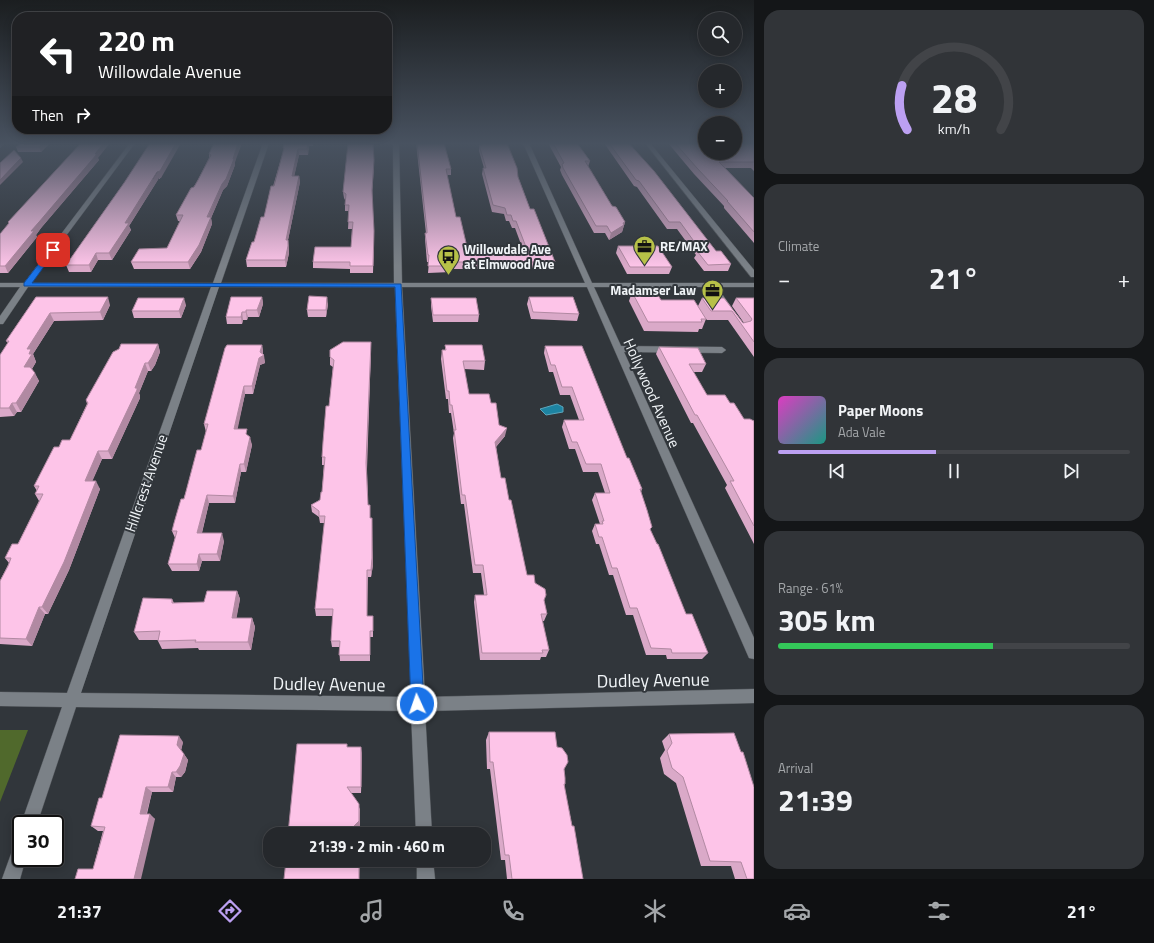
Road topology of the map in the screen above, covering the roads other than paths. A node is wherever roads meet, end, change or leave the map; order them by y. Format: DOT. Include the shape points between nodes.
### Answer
graph roads {
  1 [pos="102,184"];
  2 [pos="252,184"];
  3 [pos="397,184"];
  4 [pos="544,184"];
  5 [pos="680,184"];
  6 [pos="754,275"];
  7 [pos="588,284"];
  8 [pos="711,284"];
  9 [pos="0,285"];
  10 [pos="27,285"];
  11 [pos="399,285"];
  12 [pos="754,285"];
  13 [pos="216,286"];
  14 [pos="734,317"];
  15 [pos="0,322"];
  16 [pos="617,349"];
  17 [pos="722,350"];
  18 [pos="754,653"];
  19 [pos="754,696"];
  20 [pos="0,699"];
  21 [pos="71,700"];
  22 [pos="417,704"];
  23 [pos="32,815"];
  24 [pos="424,827"];
  25 [pos="15,867"];
  26 [pos="425,867"];
  27 [pos="11,879"];
  28 [pos="426,879"];
  1 -- 10 [label="street"];
  2 -- 13 [label="street, Hillcrest Avenue"];
  3 -- 11 [label="street"];
  4 -- 7 [label="street, Hollywood Avenue"];
  5 -- 6 [label="street"];
  7 -- 8 [label="street"];
  7 -- 11 [label="street"];
  7 -- 16 [label="street, Hollywood Avenue"];
  8 -- 12 [label="street"];
  8 -- 14 [label="street"];
  9 -- 10 [label="street"];
  10 -- 13 [label="street"];
  10 -- 15 [label="street"];
  11 -- 13 [label="street"];
  11 -- 22 [label="street"];
  13 -- 21 [label="street, Hillcrest Avenue"];
  16 -- 17 [label="street"];
  16 -- 18 [label="street, Hollywood Avenue"];
  19 -- 22 [label="street, Dudley Avenue"];
  20 -- 21 [label="street, Dudley Avenue"];
  21 -- 22 [label="street, Dudley Avenue"];
  21 -- 23 [label="street, Hillcrest Avenue"];
  22 -- 24 [label="street"];
  25 -- 27 [label="street"];
  26 -- 28 [label="street"];
}
